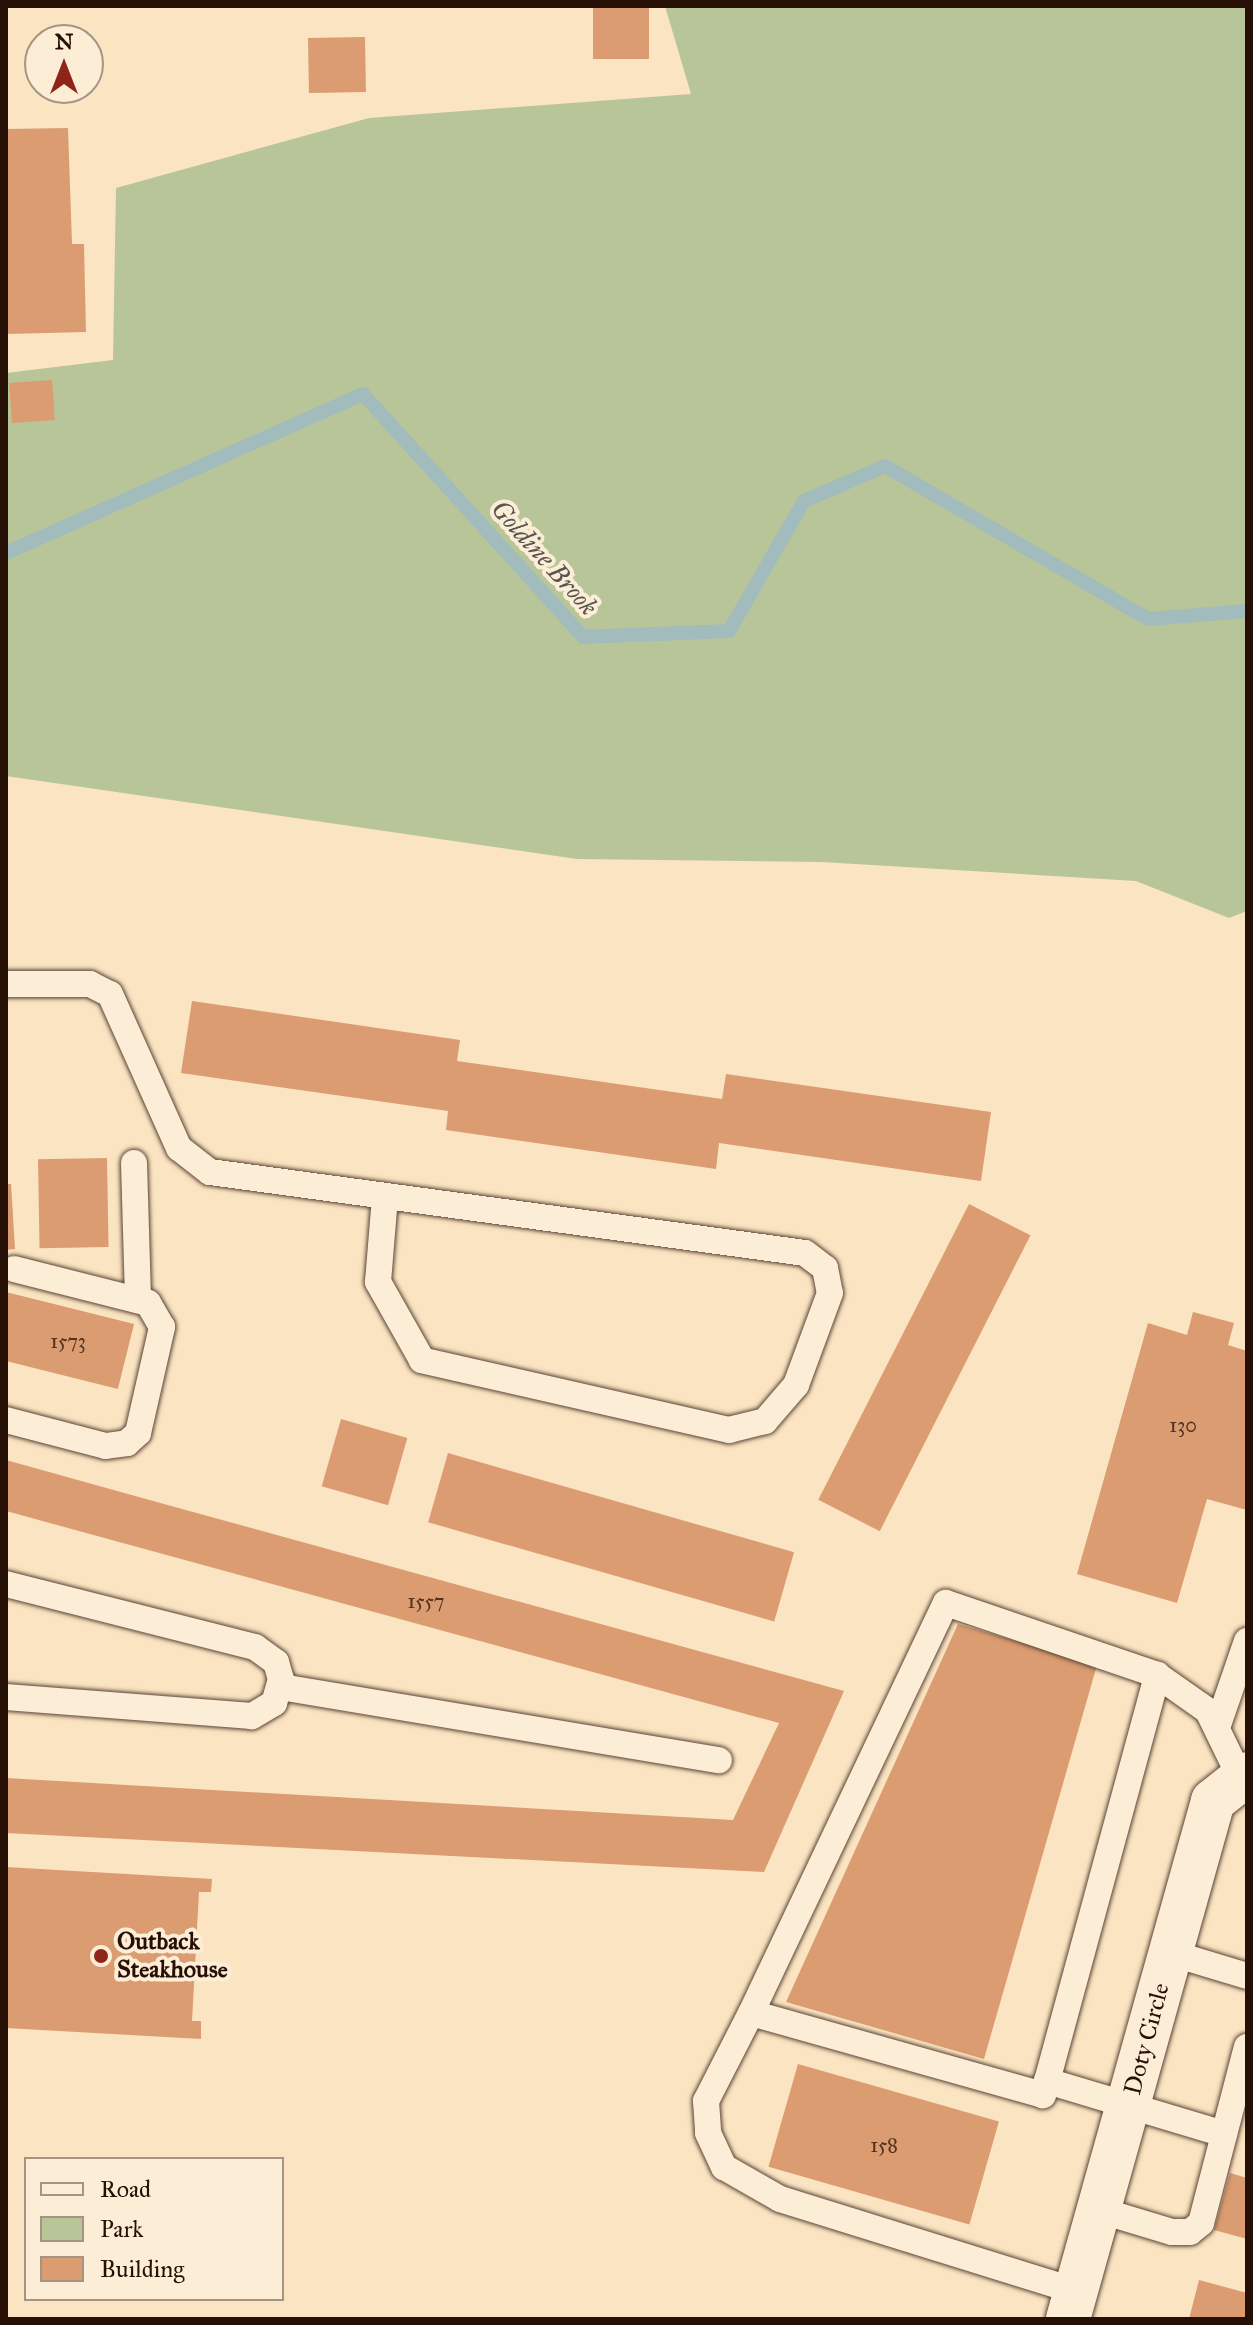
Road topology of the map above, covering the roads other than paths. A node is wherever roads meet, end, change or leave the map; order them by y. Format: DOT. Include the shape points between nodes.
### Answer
graph roads {
  1 [pos="6,984"];
  2 [pos="134,1163"];
  3 [pos="385,1197"];
  4 [pos="14,1269"];
  5 [pos="138,1300"];
  6 [pos="6,1420"];
  7 [pos="6,1584"];
  8 [pos="1247,1641"];
  9 [pos="1157,1675"];
  10 [pos="281,1687"];
  11 [pos="6,1697"];
  12 [pos="1218,1725"];
  13 [pos="719,1760"];
  14 [pos="1244,1776"];
  15 [pos="1171,1953"];
  16 [pos="1247,1976"];
  17 [pos="751,2013"];
  18 [pos="1247,2047"];
  19 [pos="1047,2081"];
  20 [pos="1129,2106"];
  21 [pos="1224,2134"];
  22 [pos="1099,2210"];
  23 [pos="1072,2305"];
  1 -- 3 [label="lane" via="73,982 110,994 179,1148 200,1168"];
  2 -- 5 [label="lane"];
  3 -- 3 [label="lane" via="805,1253 825,1268 830,1293 796,1385 765,1421 729,1430 422,1360 378,1282"];
  4 -- 5 [label="lane"];
  5 -- 6 [label="lane" via="153,1308 162,1327 133,1438 106,1446"];
  7 -- 10 [label="lane" via="255,1647 276,1662"];
  8 -- 12 [label="lane"];
  9 -- 12 [label="lane"];
  9 -- 17 [label="lane" via="946,1603"];
  9 -- 19 [label="lane"];
  10 -- 11 [label="lane" via="274,1703 252,1716"];
  10 -- 13 [label="lane"];
  12 -- 14 [label="lane"];
  14 -- 15 [label="street, Doty Circle" via="1213,1801"];
  15 -- 16 [label="lane"];
  15 -- 20 [label="street, Doty Circle"];
  17 -- 19 [label="lane" via="1043,2095"];
  17 -- 23 [label="lane" via="706,2101 708,2133 724,2167 780,2199"];
  18 -- 21 [label="lane"];
  19 -- 20 [label="lane"];
  20 -- 21 [label="lane"];
  20 -- 22 [label="street, Doty Circle"];
  21 -- 22 [label="lane" via="1201,2223 1190,2232"];
  22 -- 23 [label="street, Doty Circle"];
}
